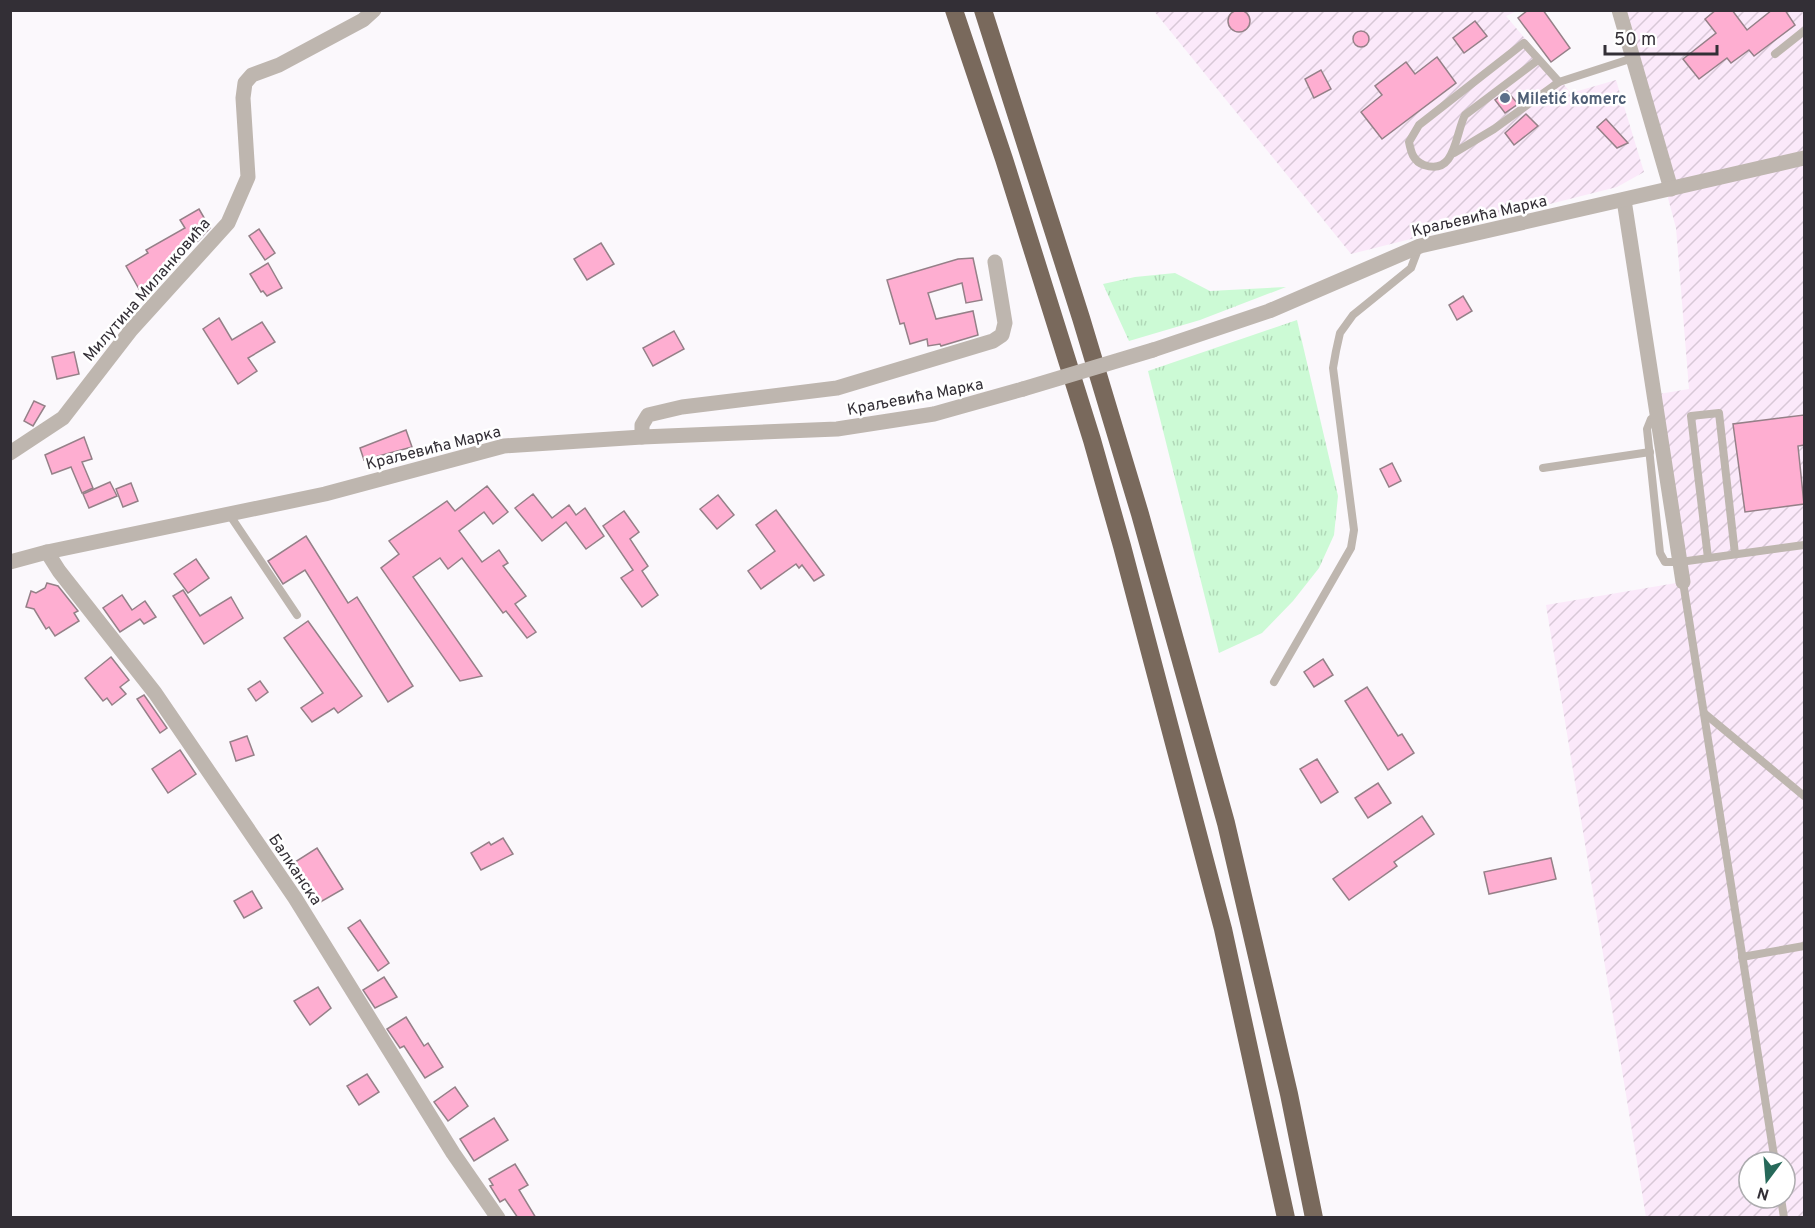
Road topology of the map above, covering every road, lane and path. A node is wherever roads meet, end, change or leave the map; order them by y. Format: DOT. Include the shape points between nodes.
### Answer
graph roads {
  1 [pos="374,10"];
  2 [pos="954,10"];
  3 [pos="983,10"];
  4 [pos="1619,10"];
  5 [pos="1804,31"];
  6 [pos="1775,54"];
  7 [pos="1633,58"];
  8 [pos="1538,60"];
  9 [pos="1559,82"];
  10 [pos="1454,153"];
  11 [pos="1804,158"];
  12 [pos="1671,189"];
  13 [pos="1624,200"];
  14 [pos="1420,246"];
  15 [pos="995,262"];
  16 [pos="1656,417"];
  17 [pos="642,437"];
  18 [pos="1650,452"];
  19 [pos="10,453"];
  20 [pos="1543,468"];
  21 [pos="229,514"];
  22 [pos="1804,544"];
  23 [pos="47,552"];
  24 [pos="1735,554"];
  25 [pos="1708,558"];
  26 [pos="10,562"];
  27 [pos="1680,562"];
  28 [pos="1683,582"];
  29 [pos="297,615"];
  30 [pos="1274,682"];
  31 [pos="1704,713"];
  32 [pos="1804,796"];
  33 [pos="1804,946"];
  34 [pos="1742,957"];
  35 [pos="1773,1150"];
  36 [pos="498,1218"];
  37 [pos="1286,1218"];
  38 [pos="1314,1218"];
  1 -- 19 [label="street, Милутина Миланковића" via="363,20 279,65 252,75 245,83 248,177 228,223 131,330 63,418"];
  2 -- 37 [label="highway" via="1004,159 1122,546 1223,929"];
  3 -- 38 [label="highway" via="1088,339 1220,800"];
  4 -- 7 [label="street"];
  5 -- 6 [label="lane"];
  7 -- 9 [label="lane"];
  7 -- 12 [label="street"];
  8 -- 9 [label="lane"];
  8 -- 10 [label="lane" via="1465,115"];
  8 -- 10 [label="lane" via="1524,43 1419,125 1409,142 1420,164 1433,167 1447,162"];
  9 -- 10 [label="lane"];
  11 -- 12 [label="street, Краљевића Марка"];
  12 -- 13 [label="street, Краљевића Марка"];
  13 -- 14 [label="street, Краљевића Марка"];
  13 -- 16 [label="street"];
  14 -- 17 [label="street, Краљевића Марка, bridge" via="1269,311 1153,350 934,414 848,428"];
  14 -- 30 [label="lane" via="1411,268 1353,315 1340,333 1333,368 1354,530 1351,548"];
  15 -- 17 [label="street" via="1005,323 1002,335 993,341 837,388 682,407 648,415 642,424"];
  16 -- 18 [label="lane" via="1647,429"];
  16 -- 27 [label="street"];
  17 -- 21 [label="street, Краљевића Марка" via="487,449 325,494"];
  18 -- 20 [label="lane"];
  18 -- 27 [label="lane" via="1660,553 1665,562"];
  21 -- 23 [label="street, Краљевића Марка"];
  21 -- 29 [label="lane"];
  22 -- 24 [label="lane"];
  23 -- 26 [label="street, Краљевића Марка"];
  23 -- 36 [label="street, Балканска" via="155,693 295,898 453,1153"];
  24 -- 25 [label="lane"];
  24 -- 25 [label="lane" via="1719,413 1691,416"];
  25 -- 27 [label="lane"];
  27 -- 28 [label="street"];
  28 -- 31 [label="lane"];
  31 -- 32 [label="lane"];
  31 -- 34 [label="lane"];
  33 -- 34 [label="lane"];
  34 -- 35 [label="lane"];
}
